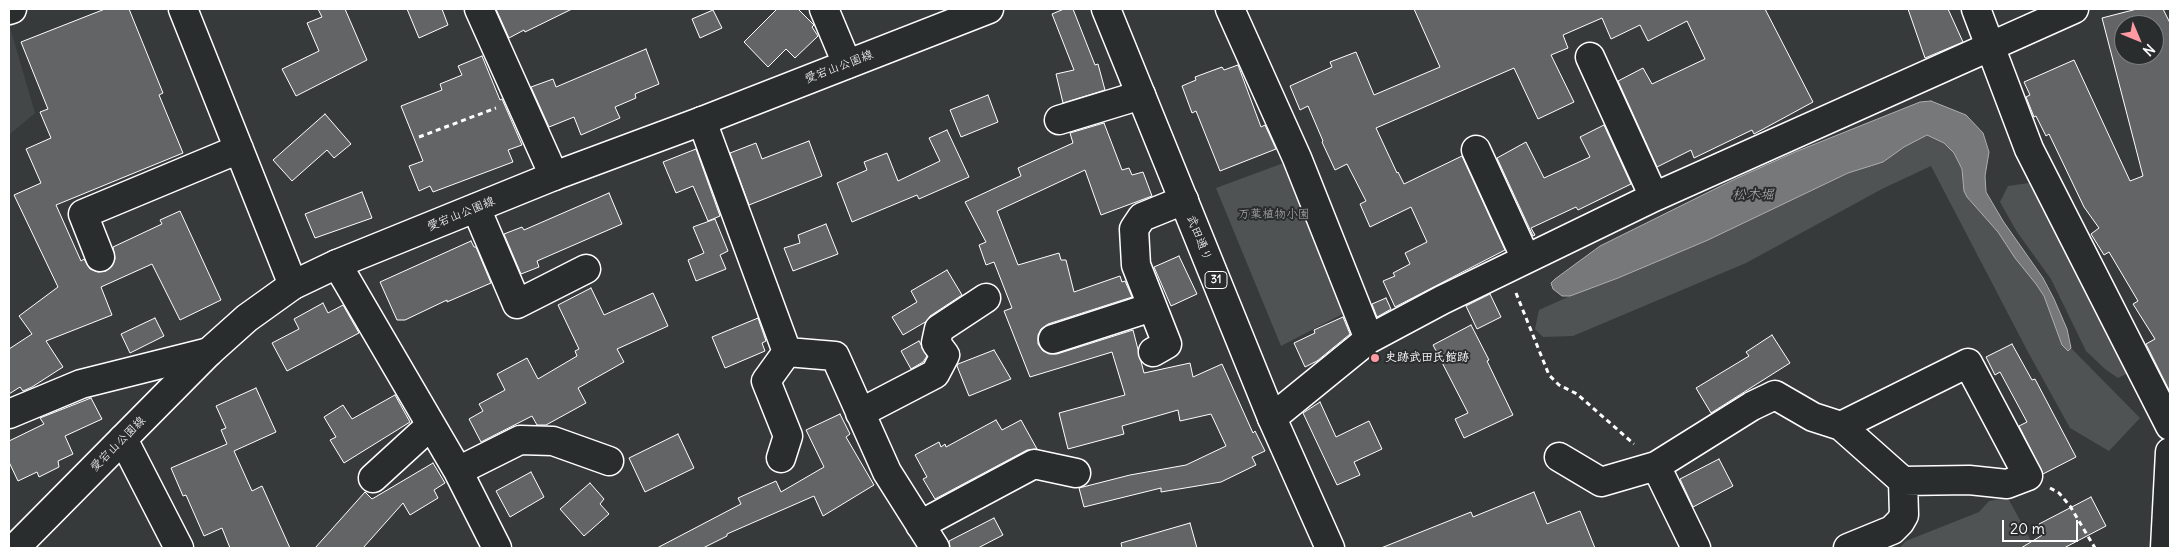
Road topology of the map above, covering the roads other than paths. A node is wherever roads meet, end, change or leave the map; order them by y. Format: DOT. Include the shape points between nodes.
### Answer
graph roads {
  1 [pos="183,9"];
  2 [pos="479,9"];
  3 [pos="824,9"];
  4 [pos="989,9"];
  5 [pos="1106,9"];
  6 [pos="1230,9"];
  7 [pos="1976,9"];
  8 [pos="2074,9"];
  9 [pos="1990,47"];
  10 [pos="1590,57"];
  11 [pos="847,64"];
  12 [pos="1141,95"];
  13 [pos="1059,120"];
  14 [pos="702,121"];
  15 [pos="239,149"];
  16 [pos="1476,150"];
  17 [pos="554,176"];
  18 [pos="1654,197"];
  19 [pos="1184,200"];
  20 [pos="476,208"];
  21 [pos="100,257"];
  22 [pos="337,264"];
  23 [pos="1516,264"];
  24 [pos="586,269"];
  25 [pos="293,284"];
  26 [pos="986,298"];
  27 [pos="1152,307"];
  28 [pos="1053,339"];
  29 [pos="1369,339"];
  30 [pos="209,352"];
  31 [pos="787,352"];
  32 [pos="1153,352"];
  33 [pos="860,413"];
  34 [pos="9,414"];
  35 [pos="1272,418"];
  36 [pos="431,425"];
  37 [pos="1841,426"];
  38 [pos="2170,426"];
  39 [pos="123,439"];
  40 [pos="2170,452"];
  41 [pos="1559,457"];
  42 [pos="781,458"];
  43 [pos="609,461"];
  44 [pos="1656,466"];
  45 [pos="458,471"];
  46 [pos="1076,473"];
  47 [pos="372,478"];
  48 [pos="1903,480"];
  49 [pos="920,525"];
  50 [pos="15,548"];
  51 [pos="179,548"];
  52 [pos="498,548"];
  53 [pos="934,548"];
  54 [pos="1330,548"];
  55 [pos="1696,548"];
  56 [pos="1848,548"];
  57 [pos="2165,548"];
  1 -- 15 [label="main road"];
  2 -- 17 [label="main road"];
  3 -- 11 [label="main road"];
  4 -- 11 [label="main road, 愛宕山公園線"];
  5 -- 12 [label="main road, 武田通り / 31"];
  6 -- 29 [label="main road" via="1298,158"];
  7 -- 9 [label="main road"];
  8 -- 9 [label="main road"];
  9 -- 18 [label="main road"];
  9 -- 38 [label="main road" via="2029,149"];
  10 -- 18 [label="main road"];
  11 -- 14 [label="main road, 愛宕山公園線"];
  12 -- 13 [label="main road"];
  12 -- 19 [label="main road, 武田通り / 31"];
  14 -- 17 [label="main road, 愛宕山公園線"];
  14 -- 31 [label="main road"];
  15 -- 21 [label="main road" via="84,214"];
  15 -- 25 [label="main road"];
  16 -- 23 [label="main road"];
  17 -- 20 [label="main road, 愛宕山公園線"];
  18 -- 23 [label="main road"];
  19 -- 27 [label="main road" via="1142,216 1134,229 1136,265"];
  19 -- 35 [label="main road, 武田通り / 31"];
  20 -- 22 [label="main road, 愛宕山公園線"];
  20 -- 24 [label="main road" via="517,304"];
  22 -- 25 [label="main road, 愛宕山公園線"];
  22 -- 36 [label="main road"];
  23 -- 29 [label="main road"];
  25 -- 30 [label="main road, 愛宕山公園線" via="247,318"];
  26 -- 33 [label="main road" via="939,329 936,343 945,356 935,374"];
  27 -- 28 [label="main road"];
  27 -- 32 [label="main road" via="1167,344"];
  29 -- 35 [label="main road"];
  30 -- 34 [label="main road" via="81,384"];
  30 -- 39 [label="main road, 愛宕山公園線"];
  31 -- 33 [label="main road" via="835,356"];
  31 -- 42 [label="main road" via="766,380 788,436"];
  33 -- 49 [label="main road" via="887,472"];
  35 -- 54 [label="main road, 武田通り / 31"];
  36 -- 45 [label="main road"];
  36 -- 47 [label="main road"];
  37 -- 44 [label="main road" via="1813,417 1775,395"];
  37 -- 48 [label="main road"];
  37 -- 48 [label="main road" via="1968,363 2028,476 2007,484 1969,480"];
  39 -- 50 [label="main road, 愛宕山公園線"];
  39 -- 51 [label="main road"];
  40 -- 57 [label="main road"];
  41 -- 44 [label="main road" via="1601,482"];
  43 -- 45 [label="main road" via="553,441 520,440"];
  44 -- 55 [label="main road"];
  45 -- 52 [label="main road"];
  46 -- 49 [label="main road" via="1034,464"];
  48 -- 56 [label="main road" via="1904,515 1900,522 1892,530"];
  49 -- 53 [label="main road"];
}
